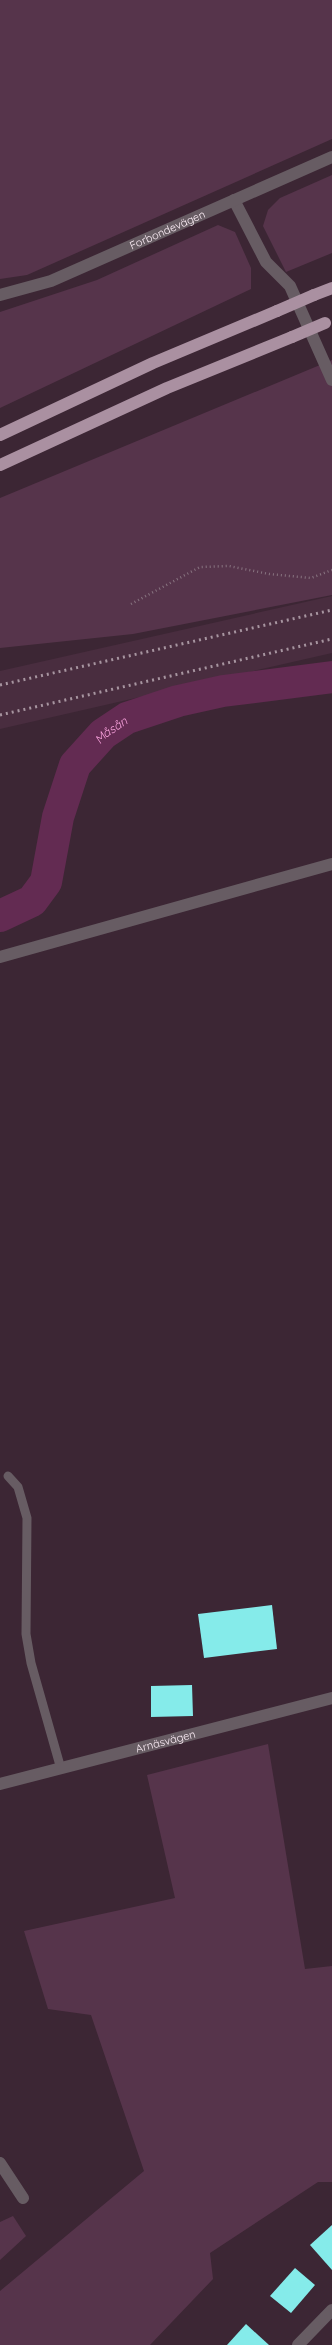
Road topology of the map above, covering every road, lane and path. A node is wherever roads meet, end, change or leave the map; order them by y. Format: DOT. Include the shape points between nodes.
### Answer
graph roads {
  1 [pos="332,157"];
  2 [pos="234,200"];
  3 [pos="332,288"];
  4 [pos="0,295"];
  5 [pos="328,321"];
  6 [pos="332,380"];
  7 [pos="0,435"];
  8 [pos="0,464"];
  9 [pos="332,570"];
  10 [pos="131,604"];
  11 [pos="332,864"];
  12 [pos="0,957"];
  13 [pos="8,1476"];
  14 [pos="332,1698"];
  15 [pos="61,1768"];
  16 [pos="0,1784"];
  17 [pos="0,2163"];
  18 [pos="24,2198"];
  19 [pos="332,2310"];
  20 [pos="298,2345"];
  1 -- 2 [label="street, Forbondevägen"];
  2 -- 4 [label="street, Forbondevägen" via="51,281"];
  2 -- 6 [label="street" via="266,262 290,286"];
  3 -- 7 [label="highway, bridge" via="153,363"];
  5 -- 8 [label="highway, bridge" via="167,388"];
  9 -- 10 [label="path" via="311,578 269,574 230,566 200,567"];
  11 -- 12 [label="street"];
  13 -- 15 [label="lane" via="18,1487 27,1518 26,1634 31,1663"];
  14 -- 15 [label="street, Arnäsvägen"];
  15 -- 16 [label="street, Arnäsvägen"];
  17 -- 18 [label="street"];
  19 -- 20 [label="street"];
}
